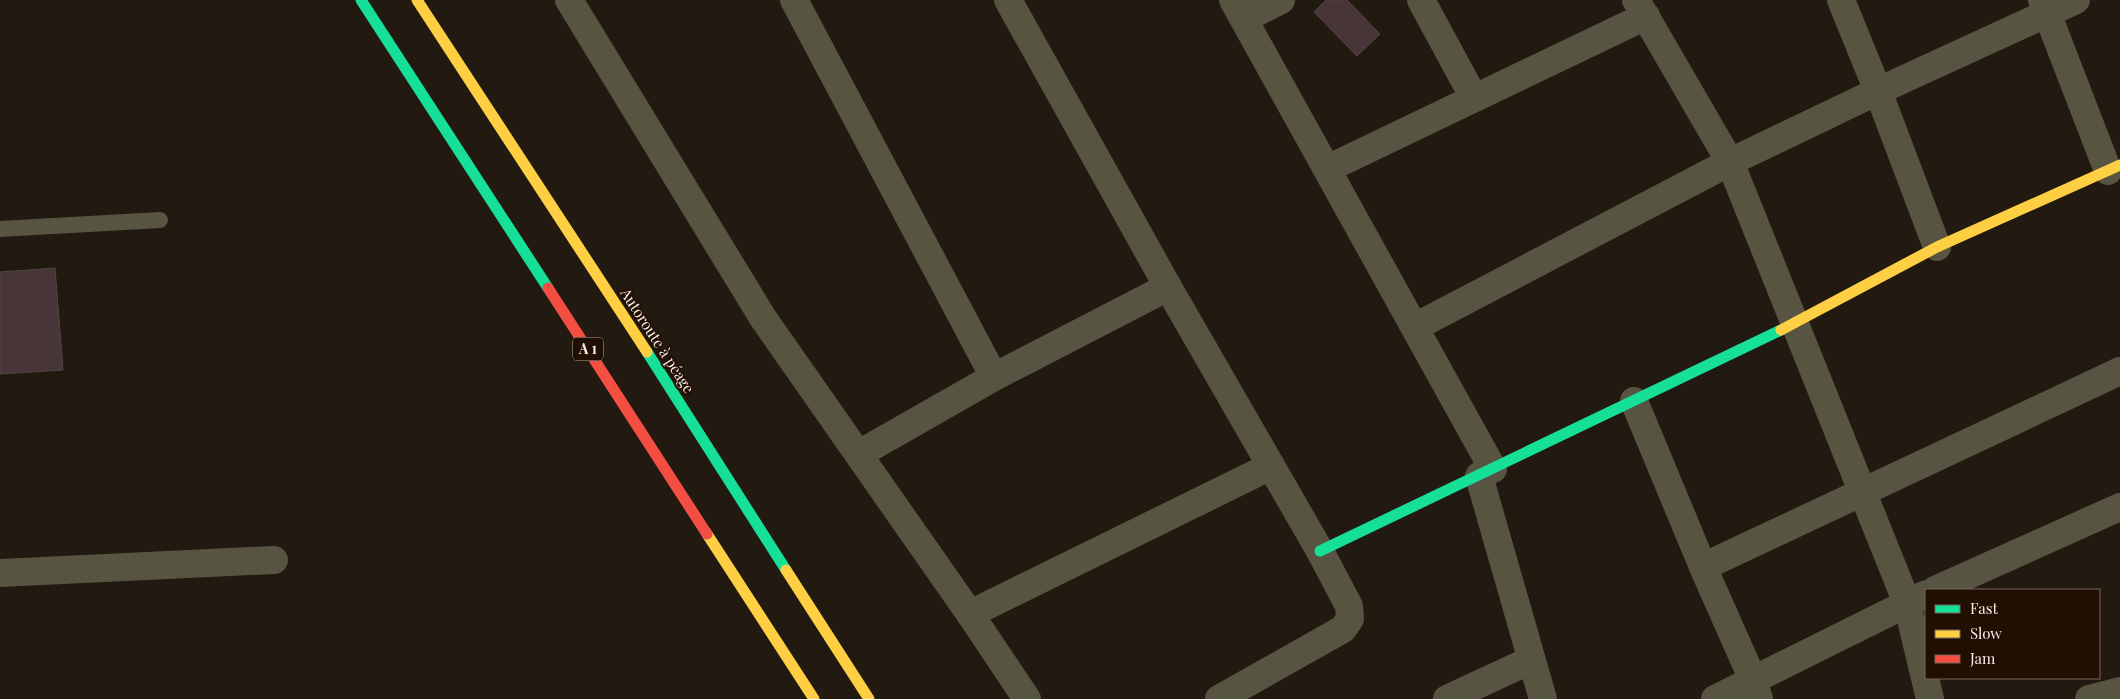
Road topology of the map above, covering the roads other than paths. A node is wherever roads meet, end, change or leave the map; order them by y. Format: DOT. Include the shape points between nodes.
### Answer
graph roads {
  1 [pos="361,0"];
  2 [pos="417,0"];
  3 [pos="569,0"];
  4 [pos="794,0"];
  5 [pos="1008,0"];
  6 [pos="1281,0"];
  7 [pos="1421,0"];
  8 [pos="1842,0"];
  9 [pos="2076,0"];
  10 [pos="1642,5"];
  11 [pos="2044,7"];
  12 [pos="1238,10"];
  13 [pos="1878,91"];
  14 [pos="1474,98"];
  15 [pos="1730,162"];
  16 [pos="2114,168"];
  17 [pos="1327,169"];
  18 [pos="160,220"];
  19 [pos="0,229"];
  20 [pos="1937,247"];
  21 [pos="1168,287"];
  22 [pos="1795,323"];
  23 [pos="1415,327"];
  24 [pos="2120,371"];
  25 [pos="994,377"];
  26 [pos="1634,402"];
  27 [pos="859,454"];
  28 [pos="1271,466"];
  29 [pos="1486,472"];
  30 [pos="1862,493"];
  31 [pos="2120,507"];
  32 [pos="1320,551"];
  33 [pos="274,560"];
  34 [pos="1703,567"];
  35 [pos="0,573"];
  36 [pos="1937,589"];
  37 [pos="1917,599"];
  38 [pos="970,614"];
  39 [pos="1531,660"];
  40 [pos="1925,661"];
  41 [pos="1927,679"];
  42 [pos="1756,690"];
  43 [pos="814,699"];
  44 [pos="868,699"];
  45 [pos="1027,699"];
  46 [pos="1219,699"];
  47 [pos="1448,699"];
  48 [pos="1543,699"];
  49 [pos="1715,699"];
  50 [pos="1930,699"];
  1 -- 43 [label="main road, A 1"];
  2 -- 44 [label="main road, Autoroute à péage"];
  3 -- 27 [label="street" via="763,318"];
  4 -- 25 [label="street"];
  5 -- 21 [label="street"];
  6 -- 12 [label="street"];
  7 -- 14 [label="street"];
  8 -- 13 [label="street"];
  9 -- 11 [label="street"];
  10 -- 14 [label="street"];
  10 -- 15 [label="street"];
  11 -- 13 [label="street"];
  11 -- 16 [label="street"];
  12 -- 17 [label="street"];
  13 -- 15 [label="street"];
  13 -- 20 [label="street"];
  14 -- 17 [label="street"];
  15 -- 22 [label="street"];
  15 -- 23 [label="street"];
  16 -- 20 [label="main road"];
  17 -- 23 [label="street"];
  18 -- 19 [label="lane"];
  20 -- 22 [label="main road"];
  21 -- 25 [label="street"];
  21 -- 28 [label="street"];
  22 -- 26 [label="main road"];
  22 -- 30 [label="street"];
  23 -- 29 [label="street"];
  24 -- 30 [label="street"];
  25 -- 27 [label="street"];
  26 -- 29 [label="main road"];
  26 -- 34 [label="street"];
  27 -- 38 [label="street"];
  28 -- 32 [label="street"];
  28 -- 38 [label="street"];
  29 -- 32 [label="main road"];
  29 -- 39 [label="street"];
  30 -- 34 [label="street"];
  30 -- 37 [label="street"];
  31 -- 36 [label="street"];
  32 -- 46 [label="street" via="1349,606 1350,619 1343,629"];
  33 -- 35 [label="street"];
  34 -- 42 [label="street"];
  37 -- 40 [label="street"];
  37 -- 42 [label="street"];
  38 -- 45 [label="street"];
  39 -- 47 [label="street"];
  39 -- 48 [label="street"];
  41 -- 50 [label="street"];
  42 -- 49 [label="street"];
}
